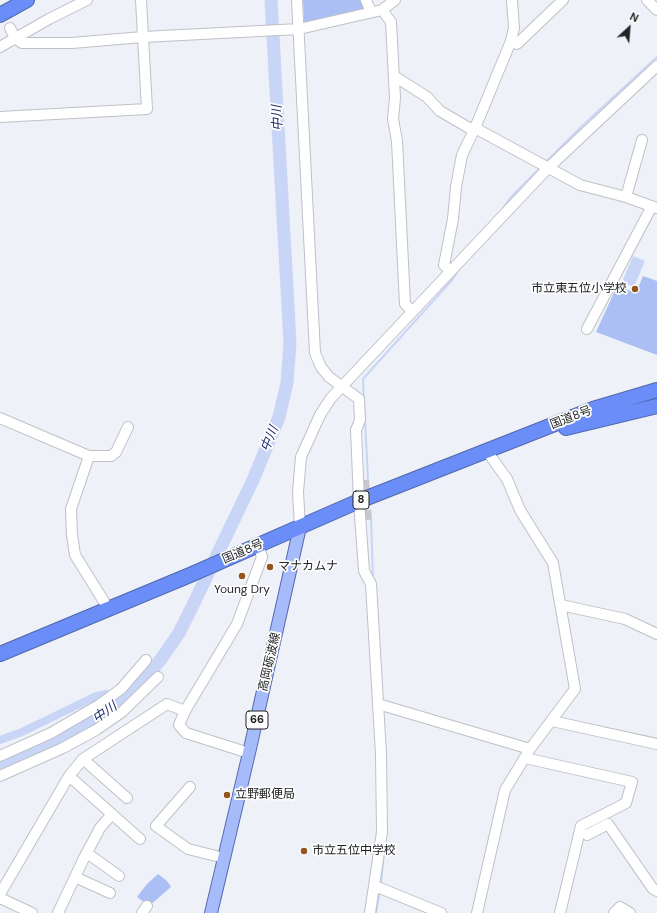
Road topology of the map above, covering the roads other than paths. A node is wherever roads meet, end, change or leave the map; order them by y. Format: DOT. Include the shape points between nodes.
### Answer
graph roads {
  1 [pos="27,0"];
  2 [pos="87,0"];
  3 [pos="141,0"];
  4 [pos="297,0"];
  5 [pos="366,0"];
  6 [pos="395,0"];
  7 [pos="512,0"];
  8 [pos="563,0"];
  9 [pos="647,0"];
  10 [pos="382,10"];
  11 [pos="657,10"];
  12 [pos="371,12"];
  13 [pos="0,15"];
  14 [pos="10,28"];
  15 [pos="299,29"];
  16 [pos="143,37"];
  17 [pos="15,38"];
  18 [pos="511,41"];
  19 [pos="0,47"];
  20 [pos="657,66"];
  21 [pos="394,76"];
  22 [pos="0,117"];
  23 [pos="475,128"];
  24 [pos="642,140"];
  25 [pos="548,168"];
  26 [pos="626,197"];
  27 [pos="654,207"];
  28 [pos="450,271"];
  29 [pos="412,311"];
  30 [pos="587,329"];
  31 [pos="342,385"];
  32 [pos="657,390"];
  33 [pos="657,406"];
  34 [pos="0,418"];
  35 [pos="360,420"];
  36 [pos="128,427"];
  37 [pos="486,450"];
  38 [pos="89,456"];
  39 [pos="364,480"];
  40 [pos="359,501"];
  41 [pos="367,521"];
  42 [pos="300,527"];
  43 [pos="258,545"];
  44 [pos="371,584"];
  45 [pos="561,605"];
  46 [pos="108,608"];
  47 [pos="657,634"];
  48 [pos="0,654"];
  49 [pos="146,660"];
  50 [pos="158,676"];
  51 [pos="378,704"];
  52 [pos="185,711"];
  53 [pos="552,721"];
  54 [pos="657,744"];
  55 [pos="249,753"];
  56 [pos="528,753"];
  57 [pos="0,756"];
  58 [pos="83,759"];
  59 [pos="0,776"];
  60 [pos="69,776"];
  61 [pos="190,787"];
  62 [pos="127,798"];
  63 [pos="112,814"];
  64 [pos="587,835"];
  65 [pos="140,839"];
  66 [pos="87,853"];
  67 [pos="224,858"];
  68 [pos="75,876"];
  69 [pos="118,876"];
  70 [pos="375,886"];
  71 [pos="657,891"];
  72 [pos="0,894"];
  73 [pos="110,894"];
  74 [pos="0,898"];
  75 [pos="32,913"];
  76 [pos="58,913"];
  77 [pos="211,913"];
  78 [pos="370,913"];
  79 [pos="442,913"];
  80 [pos="477,913"];
  81 [pos="560,913"];
  82 [pos="614,913"];
  83 [pos="630,913"];
  1 -- 13 [label="highway"];
  2 -- 17 [label="street"];
  3 -- 16 [label="street"];
  4 -- 15 [label="street"];
  5 -- 12 [label="street"];
  6 -- 10 [label="street"];
  7 -- 18 [label="street" via="514,28"];
  8 -- 18 [label="street" via="517,44"];
  9 -- 11 [label="street"];
  10 -- 12 [label="street"];
  10 -- 21 [label="street" via="391,22"];
  12 -- 15 [label="street"];
  14 -- 17 [label="street"];
  15 -- 16 [label="street"];
  15 -- 31 [label="street" via="315,353 325,372"];
  16 -- 17 [label="street" via="72,43 22,43"];
  16 -- 22 [label="street" via="147,109"];
  17 -- 19 [label="street"];
  18 -- 23 [label="street"];
  20 -- 25 [label="street"];
  21 -- 23 [label="street" via="427,97 440,111 469,128"];
  21 -- 29 [label="street" via="393,119 397,141 405,304"];
  23 -- 25 [label="street"];
  23 -- 28 [label="street" via="462,155 457,180 454,219 444,265"];
  24 -- 26 [label="street"];
  25 -- 26 [label="street" via="580,185"];
  25 -- 28 [label="street"];
  26 -- 27 [label="street"];
  27 -- 30 [label="street"];
  28 -- 29 [label="street"];
  29 -- 31 [label="street"];
  31 -- 35 [label="street" via="359,399"];
  31 -- 42 [label="street" via="320,414 301,457 298,492"];
  32 -- 37 [label="highway, 国道8号 / 8" via="593,409"];
  33 -- 37 [label="highway, 国道8号 / 8"];
  34 -- 38 [label="street"];
  35 -- 39 [label="street"];
  35 -- 40 [label="street" via="356,430"];
  36 -- 38 [label="street" via="116,452 111,456"];
  37 -- 40 [label="highway, 国道8号 / 8"];
  37 -- 45 [label="street" via="507,479 520,510 553,563"];
  38 -- 46 [label="street" via="71,509 72,535 75,555"];
  40 -- 42 [label="highway, 国道8号 / 8"];
  40 -- 44 [label="street" via="364,571"];
  41 -- 44 [label="street"];
  42 -- 43 [label="highway, 国道8号 / 8"];
  42 -- 55 [label="main road, 高岡砺波線 / 66"];
  43 -- 46 [label="highway, 国道8号 / 8"];
  43 -- 52 [label="street" via="262,557 237,624"];
  44 -- 51 [label="street"];
  45 -- 47 [label="street" via="625,619"];
  45 -- 53 [label="street" via="575,689"];
  46 -- 48 [label="highway, 国道8号 / 8"];
  49 -- 57 [label="street" via="121,689 100,705 51,733"];
  50 -- 59 [label="street" via="122,712 96,730"];
  51 -- 56 [label="street"];
  51 -- 70 [label="street" via="382,832"];
  52 -- 55 [label="street" via="179,725 186,733"];
  52 -- 58 [label="street" via="167,704"];
  53 -- 54 [label="street"];
  53 -- 56 [label="street"];
  55 -- 67 [label="main road, 高岡砺波線 / 66"];
  56 -- 80 [label="street" via="505,790"];
  56 -- 81 [label="street" via="632,782 626,803 581,826"];
  58 -- 60 [label="street"];
  58 -- 62 [label="street"];
  60 -- 63 [label="street"];
  60 -- 72 [label="street"];
  61 -- 67 [label="street" via="156,826 188,850"];
  63 -- 65 [label="street"];
  63 -- 66 [label="street" via="100,828"];
  64 -- 71 [label="street" via="608,824 652,889"];
  66 -- 68 [label="street"];
  66 -- 69 [label="street"];
  67 -- 77 [label="main road, 高岡砺波線 / 66"];
  68 -- 73 [label="street"];
  68 -- 76 [label="street"];
  70 -- 78 [label="street"];
  70 -- 79 [label="street"];
  74 -- 75 [label="street"];
  82 -- 83 [label="street" via="620,907"];
}
